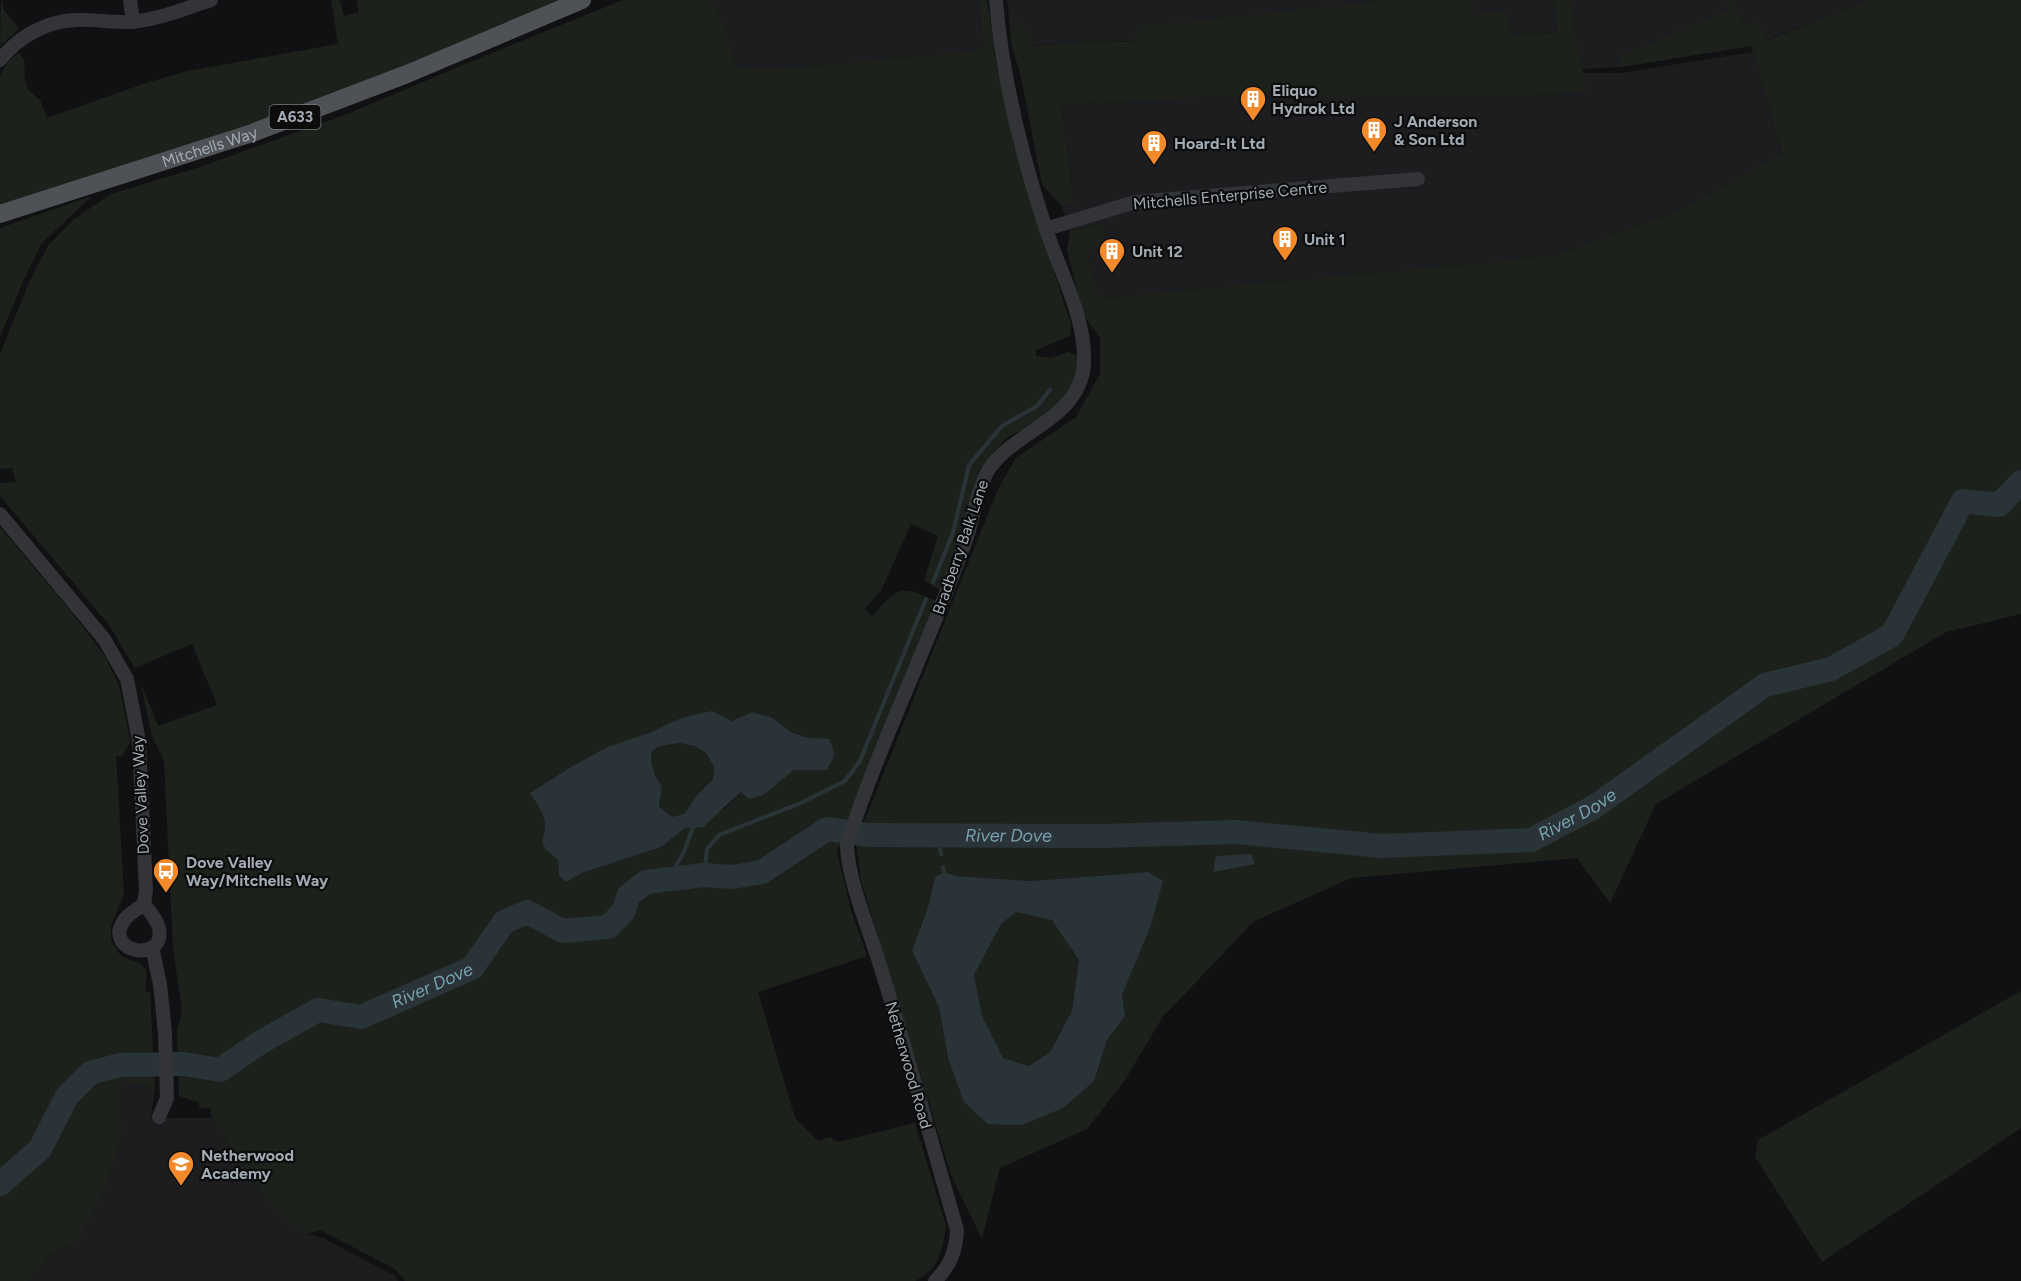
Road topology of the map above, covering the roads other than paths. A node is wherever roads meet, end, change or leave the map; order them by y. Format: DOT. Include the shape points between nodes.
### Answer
graph roads {
  1 [pos="130,0"];
  2 [pos="211,0"];
  3 [pos="582,0"];
  4 [pos="996,0"];
  5 [pos="133,22"];
  6 [pos="0,60"];
  7 [pos="1418,179"];
  8 [pos="0,214"];
  9 [pos="1046,229"];
  10 [pos="0,514"];
  11 [pos="847,844"];
  12 [pos="144,904"];
  13 [pos="152,947"];
  14 [pos="159,1117"];
  15 [pos="935,1281"];
  1 -- 5 [label="street"];
  2 -- 5 [label="street"];
  3 -- 8 [label="main road, Mitchells Way / A633" via="274,125"];
  4 -- 9 [label="street, Bradberry Balk Lane" via="1020,147"];
  5 -- 6 [label="street" via="75,20 51,25 18,41"];
  7 -- 9 [label="street, Mitchells Enterprise Centre" via="1135,202"];
  9 -- 11 [label="street, Bradberry Balk Lane" via="1080,322 1084,354 1081,380 1061,411 1007,449 986,473 966,538"];
  10 -- 12 [label="street, Dove Valley Way" via="104,639 127,679 139,741"];
  11 -- 15 [label="street, Netherwood Road" via="859,901 957,1230 953,1256"];
  12 -- 13 [label="street" via="159,926 158,940"];
  12 -- 13 [label="street" via="123,922 121,939 132,950"];
  13 -- 14 [label="street" via="165,1033 167,1093"];
}
